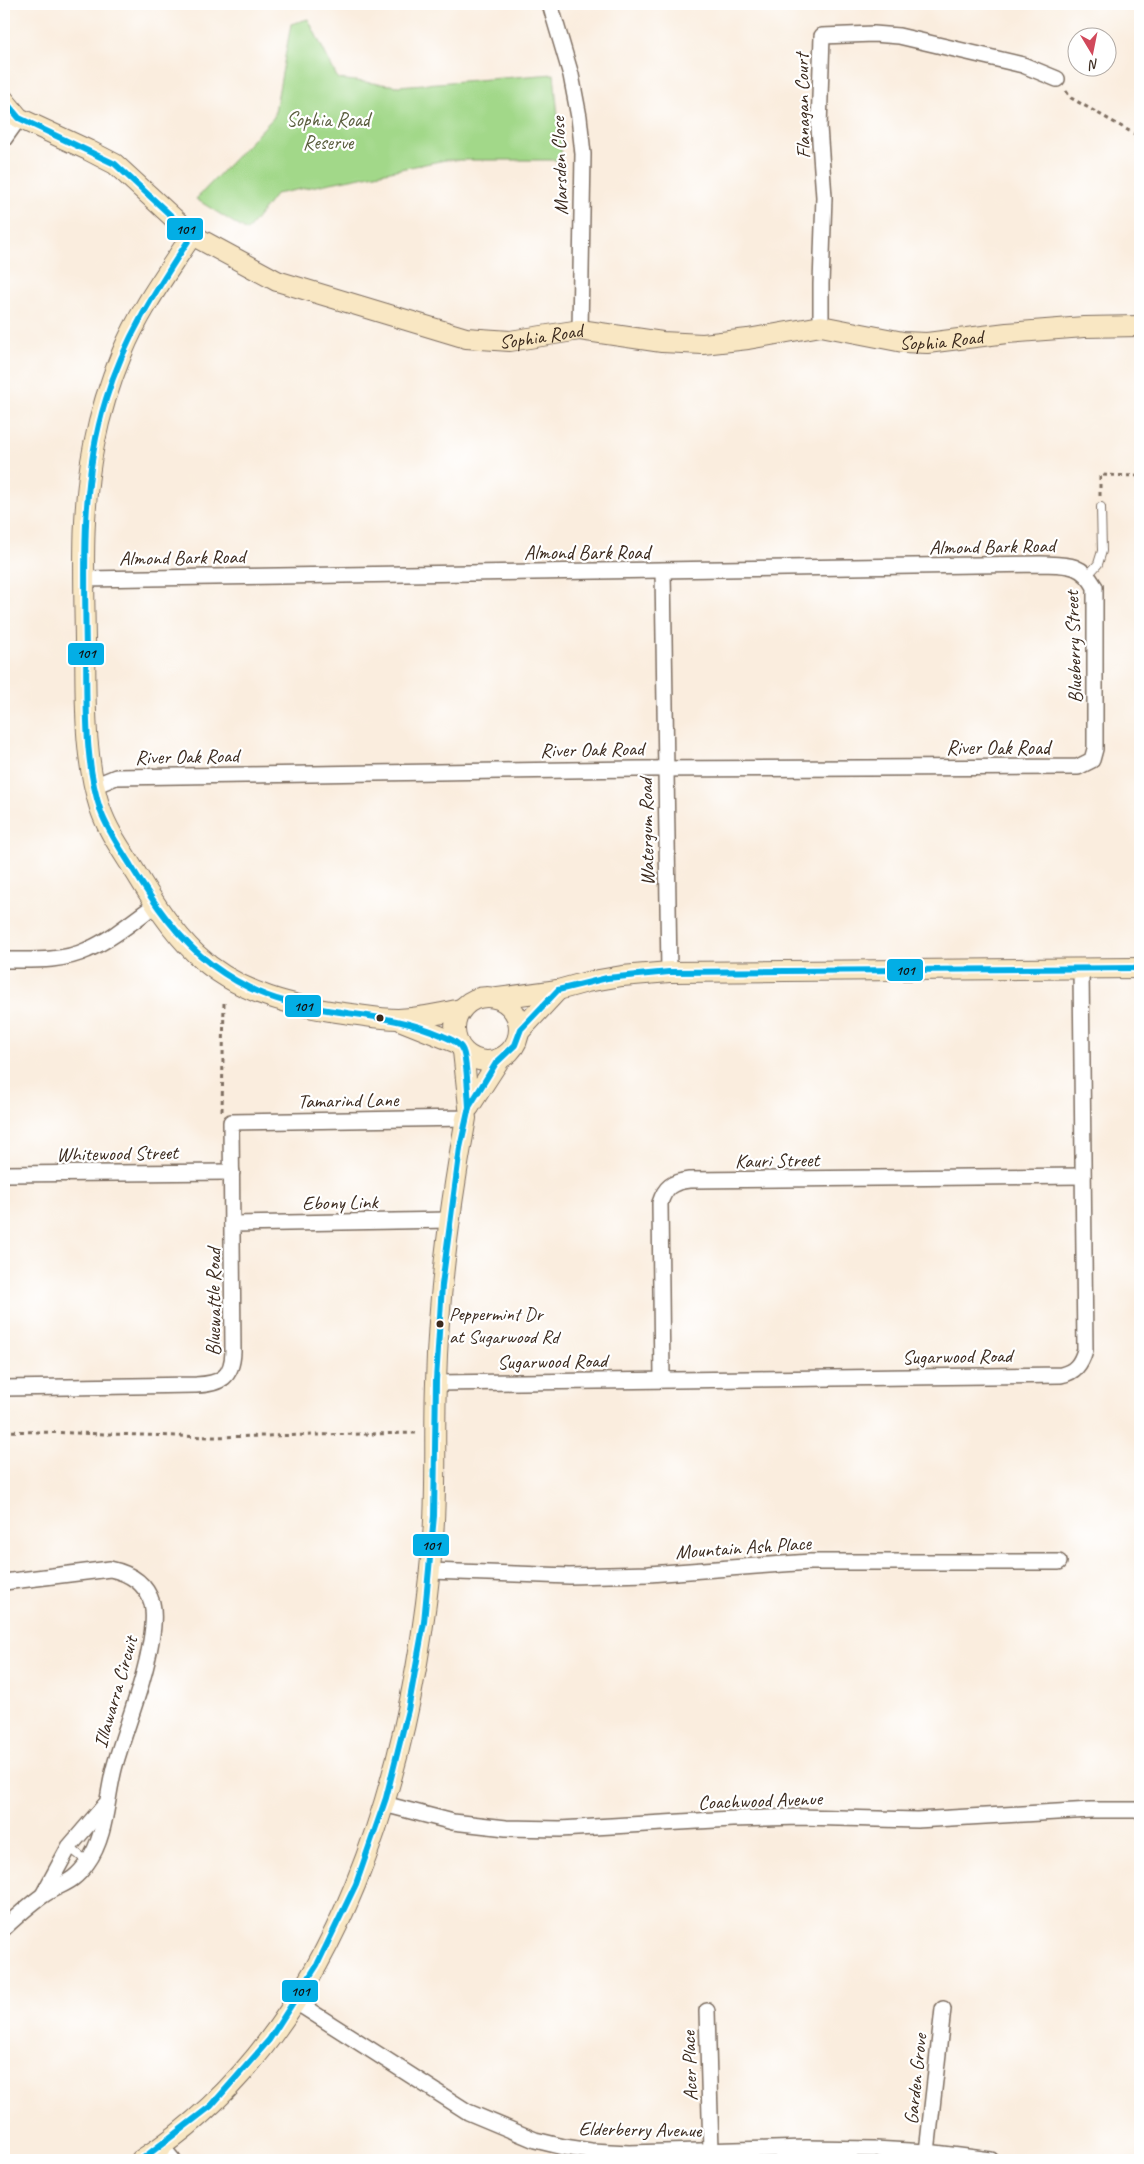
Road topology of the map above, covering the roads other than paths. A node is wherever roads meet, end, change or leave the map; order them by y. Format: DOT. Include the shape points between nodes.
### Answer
graph roads {
  1 [pos="550,4"];
  2 [pos="1057,79"];
  3 [pos="4,100"];
  4 [pos="19,118"];
  5 [pos="4,139"];
  6 [pos="192,235"];
  7 [pos="821,326"];
  8 [pos="1140,326"];
  9 [pos="580,330"];
  10 [pos="1101,507"];
  11 [pos="663,571"];
  12 [pos="1088,575"];
  13 [pos="84,579"];
  14 [pos="1092,760"];
  15 [pos="665,768"];
  16 [pos="94,786"];
  17 [pos="155,905"];
  18 [pos="4,960"];
  19 [pos="1140,968"];
  20 [pos="1081,969"];
  21 [pos="669,972"];
  22 [pos="558,990"];
  23 [pos="498,998"];
  24 [pos="461,1009"];
  25 [pos="395,1019"];
  26 [pos="519,1032"];
  27 [pos="460,1047"];
  28 [pos="500,1058"];
  29 [pos="468,1112"];
  30 [pos="231,1122"];
  31 [pos="232,1172"];
  32 [pos="4,1174"];
  33 [pos="1083,1176"];
  34 [pos="449,1220"];
  35 [pos="232,1224"];
  36 [pos="662,1379"];
  37 [pos="436,1383"];
  38 [pos="4,1388"];
  39 [pos="1059,1562"];
  40 [pos="430,1571"];
  41 [pos="4,1582"];
  42 [pos="384,1804"];
  43 [pos="105,1805"];
  44 [pos="1140,1810"];
  45 [pos="69,1847"];
  46 [pos="88,1862"];
  47 [pos="43,1895"];
  48 [pos="4,1928"];
  49 [pos="296,2002"];
  50 [pos="943,2009"];
  51 [pos="707,2011"];
  52 [pos="712,2150"];
  53 [pos="927,2152"];
  54 [pos="167,2153"];
  55 [pos="973,2159"];
  56 [pos="141,2160"];
  57 [pos="991,2160"];
  1 -- 9 [label="street, Marsden Close" via="571,75 582,146"];
  2 -- 7 [label="street, Flanagan Court" via="1023,65 899,36 822,36 819,120 824,197"];
  3 -- 4 [label="street, Sophia Road"];
  4 -- 5 [label="street"];
  4 -- 6 [label="street, Sophia Road" via="115,164"];
  6 -- 9 [label="street, Sophia Road" via="277,281 450,334 510,341"];
  6 -- 13 [label="street" via="150,299 126,345 106,400 94,446 86,504"];
  7 -- 8 [label="street, Sophia Road" via="915,343 1048,330"];
  7 -- 9 [label="street, Sophia Road" via="703,344 662,342"];
  10 -- 12 [label="lane, Blueberry Street" via="1102,552 1098,564"];
  11 -- 12 [label="street, Almond Bark Road" via="1040,564 1072,565"];
  11 -- 13 [label="street, Almond Bark Road"];
  11 -- 15 [label="street, Watergum Road"];
  12 -- 14 [label="street, Blueberry Street" via="1095,587 1095,749"];
  13 -- 16 [label="street" via="88,748"];
  14 -- 15 [label="street, River Oak Road" via="1078,767"];
  15 -- 16 [label="street, River Oak Road" via="116,777"];
  15 -- 21 [label="street, Watergum Road"];
  16 -- 17 [label="street" via="109,830"];
  17 -- 18 [label="street" via="86,951 41,960"];
  17 -- 25 [label="street" via="196,954 252,990 281,1002 313,1009"];
  19 -- 20 [label="street"];
  20 -- 21 [label="street"];
  20 -- 33 [label="street, Sugarwood Road"];
  21 -- 22 [label="street" via="586,982"];
  22 -- 23 [label="street"];
  22 -- 26 [label="street"];
  23 -- 24 [label="street" via="478,997"];
  23 -- 26 [label="street" via="515,1011"];
  24 -- 25 [label="street"];
  24 -- 27 [label="street" via="454,1025"];
  25 -- 27 [label="street"];
  26 -- 28 [label="street" via="513,1048"];
  27 -- 28 [label="street" via="480,1060"];
  27 -- 29 [label="street"];
  28 -- 29 [label="street"];
  29 -- 30 [label="street, Tamarind Lane"];
  29 -- 34 [label="street"];
  30 -- 31 [label="street, Bluewattle Road"];
  31 -- 32 [label="street, Whitewood Street"];
  31 -- 35 [label="street, Bluewattle Road"];
  33 -- 36 [label="street, Sugarwood Road" via="1085,1350 1082,1361 1070,1373"];
  33 -- 36 [label="street, Kauri Street" via="689,1180 669,1185 660,1203"];
  34 -- 35 [label="street, Ebony Link"];
  34 -- 37 [label="street"];
  35 -- 38 [label="street, Bluewattle Road" via="233,1366 218,1382"];
  36 -- 37 [label="street, Sugarwood Road"];
  37 -- 40 [label="street" via="436,1486"];
  39 -- 40 [label="street, Mountain Ash Place" via="810,1562 649,1574 569,1576"];
  40 -- 42 [label="street" via="405,1725"];
  41 -- 43 [label="street, Illawarra Circuit" via="110,1569 125,1572 137,1580 152,1603 153,1629 147,1664"];
  42 -- 44 [label="street, Coachwood Avenue" via="453,1822 506,1828 560,1829 800,1817 917,1820"];
  42 -- 49 [label="street" via="344,1915"];
  43 -- 45 [label="street, Illawarra Circuit"];
  43 -- 46 [label="street, Illawarra Circuit" via="99,1841"];
  45 -- 46 [label="lane"];
  45 -- 47 [label="street, Illawarra Circuit"];
  46 -- 47 [label="street, Illawarra Circuit" via="68,1883"];
  47 -- 48 [label="street, Illawarra Circuit"];
  49 -- 52 [label="street, Elderberry Avenue" via="468,2112 536,2140 591,2151"];
  49 -- 54 [label="street" via="235,2082 198,2117"];
  50 -- 53 [label="street, Garden Grove"];
  51 -- 52 [label="street, Acer Place"];
  52 -- 53 [label="street, Elderberry Avenue" via="806,2148"];
  53 -- 55 [label="street, Elderberry Avenue"];
  54 -- 56 [label="street"];
  55 -- 57 [label="street, Elderberry Avenue"];
}
